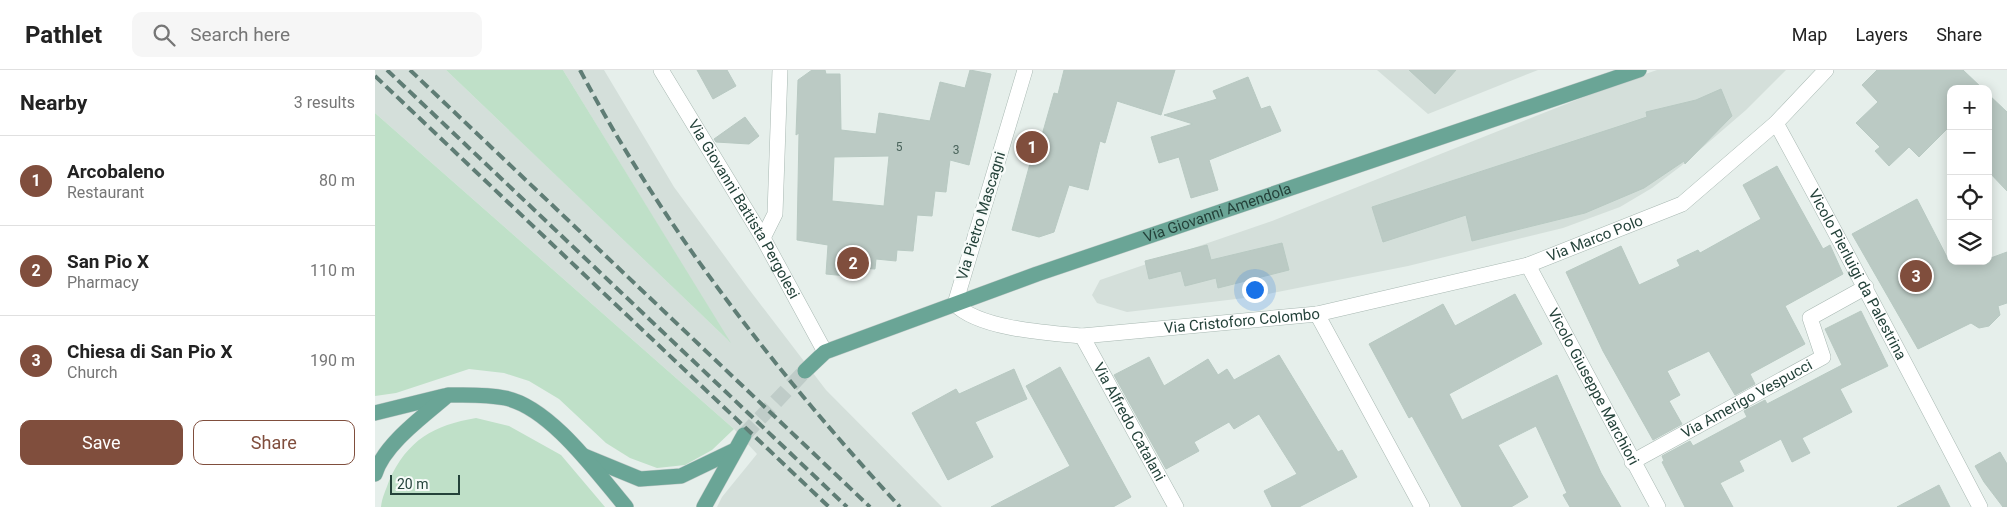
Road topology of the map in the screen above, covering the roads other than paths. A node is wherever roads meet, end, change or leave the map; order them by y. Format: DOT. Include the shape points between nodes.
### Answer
graph roads {
  1 [pos="661,70"];
  2 [pos="780,70"];
  3 [pos="1025,70"];
  4 [pos="1639,70"];
  5 [pos="1826,70"];
  6 [pos="1776,123"];
  7 [pos="763,238"];
  8 [pos="1528,265"];
  9 [pos="1866,287"];
  10 [pos="955,304"];
  11 [pos="1317,314"];
  12 [pos="1082,336"];
  13 [pos="825,352"];
  14 [pos="805,371"];
  15 [pos="448,395"];
  16 [pos="375,413"];
  17 [pos="744,436"];
  18 [pos="733,451"];
  19 [pos="581,454"];
  20 [pos="1632,462"];
  21 [pos="375,474"];
  22 [pos="626,507"];
  23 [pos="704,507"];
  24 [pos="1176,507"];
  25 [pos="1422,507"];
  26 [pos="1658,507"];
  27 [pos="1981,507"];
  1 -- 7 [label="street, Via Giovanni Battista Pergolesi"];
  2 -- 7 [label="street" via="775,214"];
  3 -- 10 [label="street, Via Pietro Mascagni"];
  4 -- 10 [label="main road, Via Giovanni Amendola"];
  5 -- 6 [label="street, Via Marco Polo"];
  6 -- 8 [label="street, Via Marco Polo" via="1682,204"];
  6 -- 9 [label="street, Vicolo Pierluigi da Palestrina"];
  7 -- 13 [label="street, Via Giovanni Battista Pergolesi"];
  8 -- 11 [label="street, Via Marco Polo"];
  8 -- 20 [label="street, Vicolo Giuseppe Marchiori"];
  9 -- 20 [label="street, Via Amerigo Vespucci" via="1810,318 1823,357"];
  9 -- 27 [label="street, Vicolo Pierluigi da Palestrina"];
  10 -- 12 [label="street, Via Cristoforo Colombo" via="964,313 992,324"];
  10 -- 13 [label="main road, Via Giovanni Amendola"];
  11 -- 12 [label="street, Via Cristoforo Colombo"];
  11 -- 25 [label="street, Via Cristoforo Colombo"];
  12 -- 24 [label="street, Via Alfredo Catalani"];
  13 -- 14 [label="main road, Via Giovanni Amendola"];
  15 -- 16 [label="main road"];
  15 -- 19 [label="main road" via="507,398 544,416"];
  15 -- 21 [label="main road" via="400,437 377,465"];
  17 -- 18 [label="main road"];
  18 -- 19 [label="main road" via="681,476 640,479"];
  18 -- 23 [label="main road"];
  19 -- 22 [label="main road"];
  20 -- 26 [label="street, Vicolo Giuseppe Marchiori"];
}
